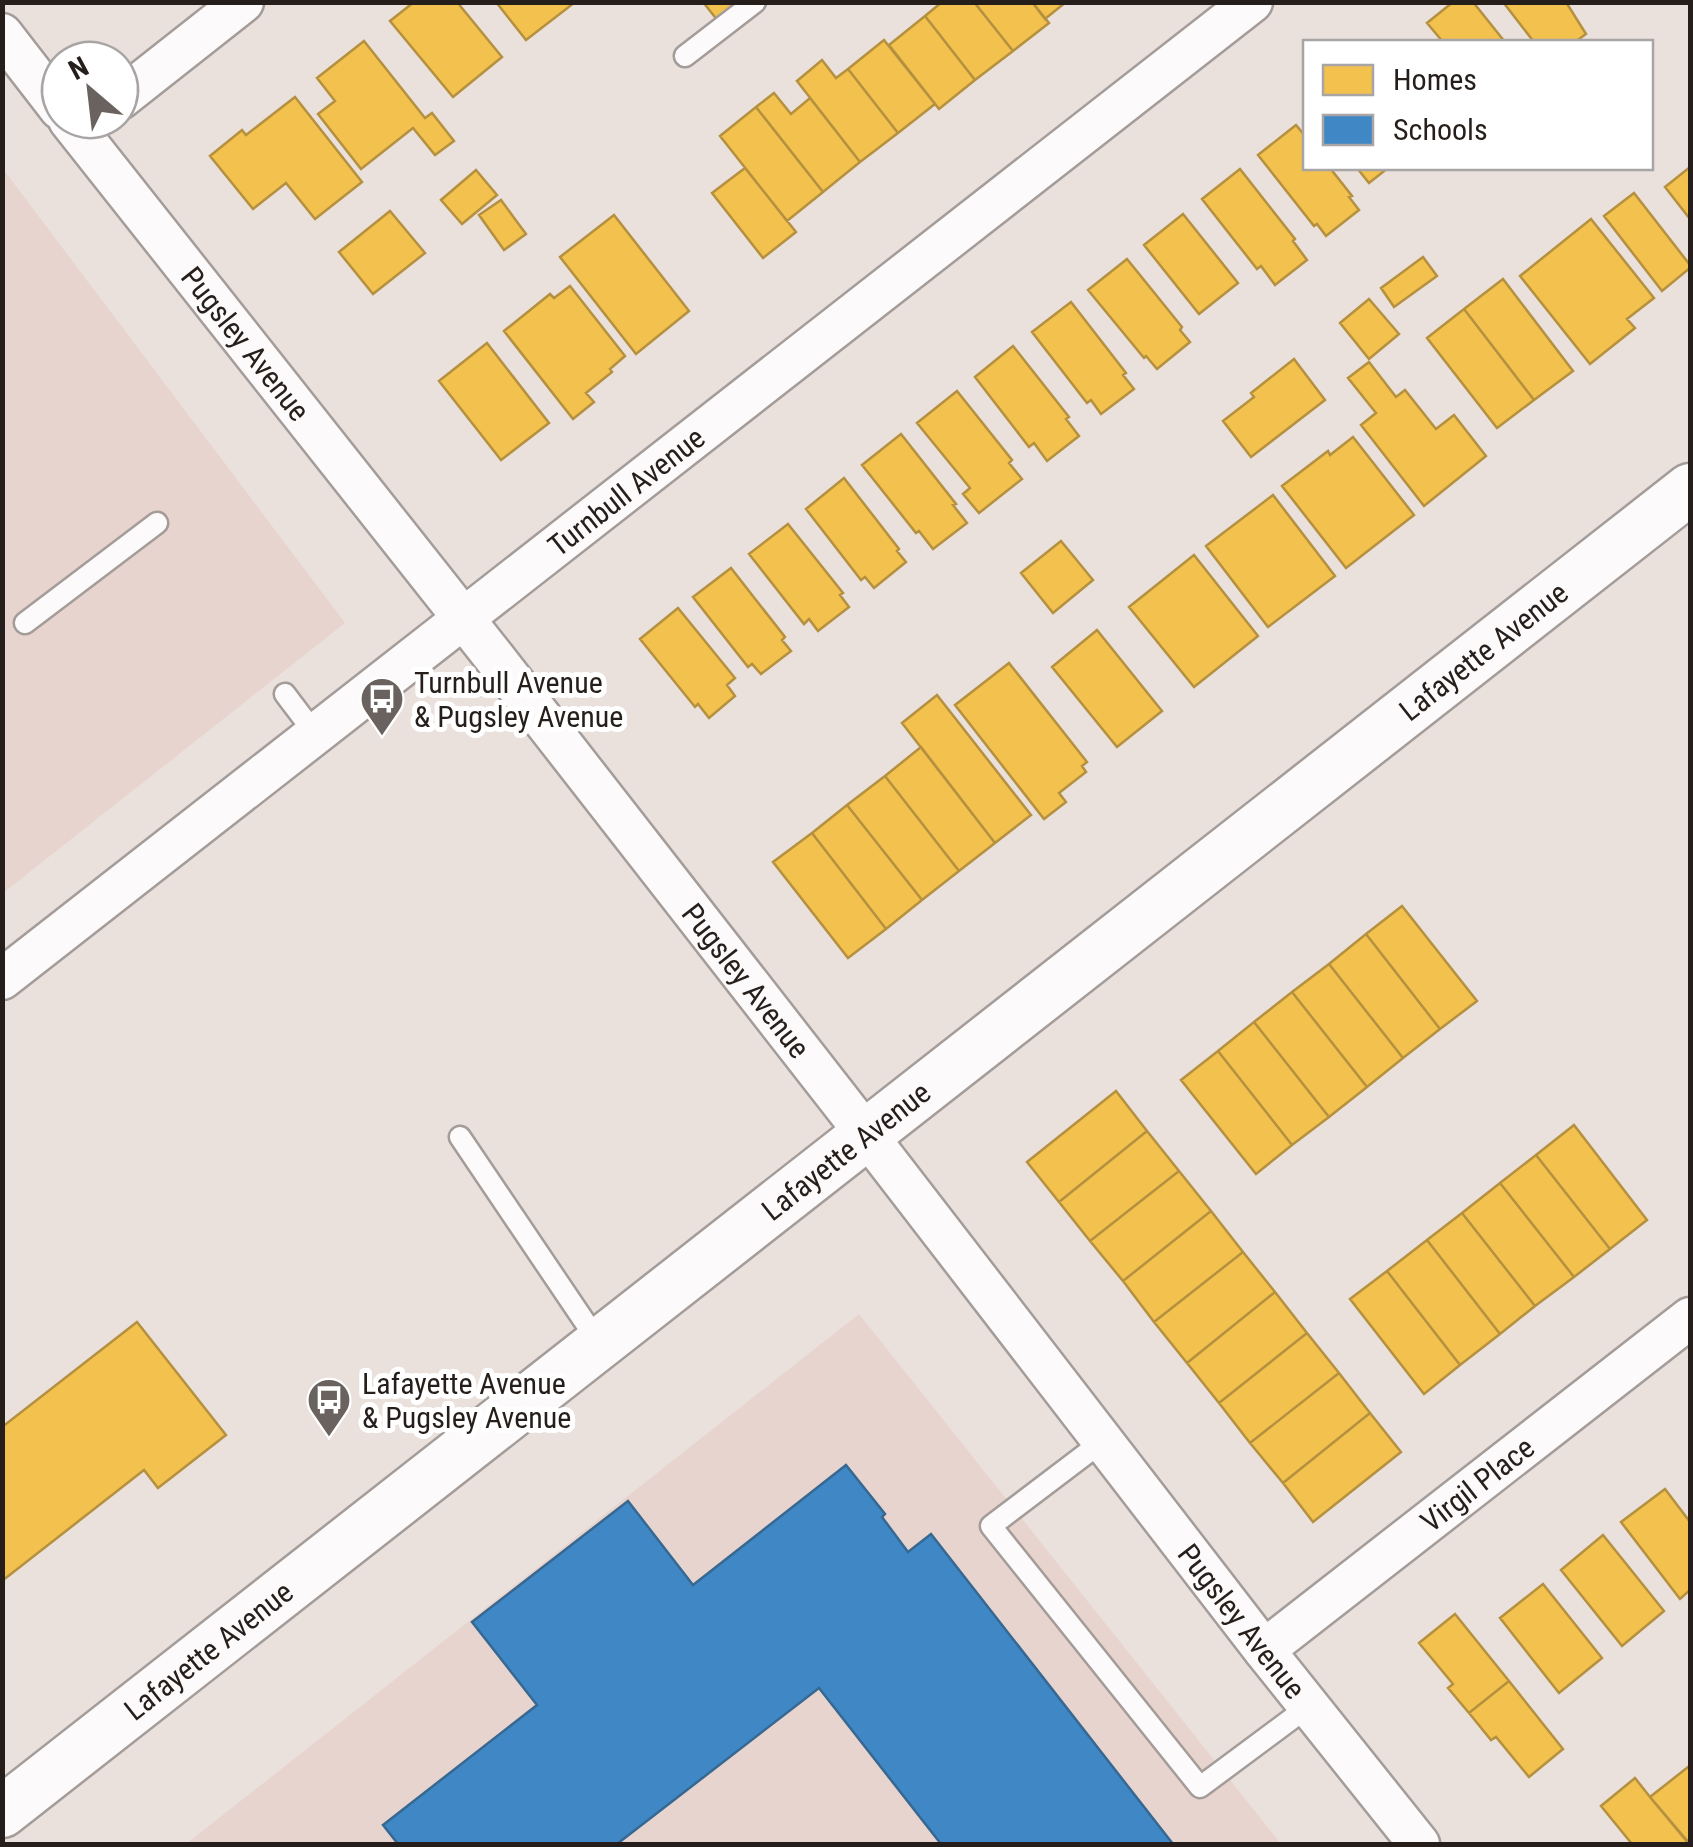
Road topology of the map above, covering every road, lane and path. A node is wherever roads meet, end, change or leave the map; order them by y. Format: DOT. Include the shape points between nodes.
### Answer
graph roads {
  1 [pos="243,2"];
  2 [pos="755,2"];
  3 [pos="1252,2"];
  4 [pos="2,34"];
  5 [pos="686,56"];
  6 [pos="40,79"];
  7 [pos="140,83"];
  8 [pos="91,140"];
  9 [pos="1690,489"];
  10 [pos="158,523"];
  11 [pos="464,620"];
  12 [pos="25,623"];
  13 [pos="285,694"];
  14 [pos="316,735"];
  15 [pos="2,979"];
  16 [pos="866,1134"];
  17 [pos="460,1136"];
  18 [pos="1690,1318"];
  19 [pos="599,1343"];
  20 [pos="1104,1441"];
  21 [pos="1264,1650"];
  22 [pos="1309,1706"];
  23 [pos="2,1812"];
  24 [pos="1419,1844"];
  1 -- 7 [label="street"];
  2 -- 5 [label="lane"];
  3 -- 11 [label="street, Turnbull Avenue"];
  4 -- 6 [label="street, Pugsley Avenue"];
  8 -- 11 [label="street, Pugsley Avenue"];
  9 -- 16 [label="street, Lafayette Avenue"];
  10 -- 12 [label="lane"];
  11 -- 14 [label="street, Turnbull Avenue"];
  11 -- 16 [label="street, Pugsley Avenue"];
  13 -- 14 [label="lane"];
  14 -- 15 [label="street, Turnbull Avenue"];
  16 -- 19 [label="street, Lafayette Avenue"];
  16 -- 20 [label="street, Pugsley Avenue"];
  17 -- 19 [label="lane"];
  18 -- 21 [label="street, Virgil Place"];
  19 -- 23 [label="street, Lafayette Avenue"];
  20 -- 21 [label="street, Pugsley Avenue"];
  20 -- 22 [label="lane" via="991,1526 1200,1787"];
  21 -- 22 [label="street, Pugsley Avenue"];
  22 -- 24 [label="street, Pugsley Avenue"];
}
